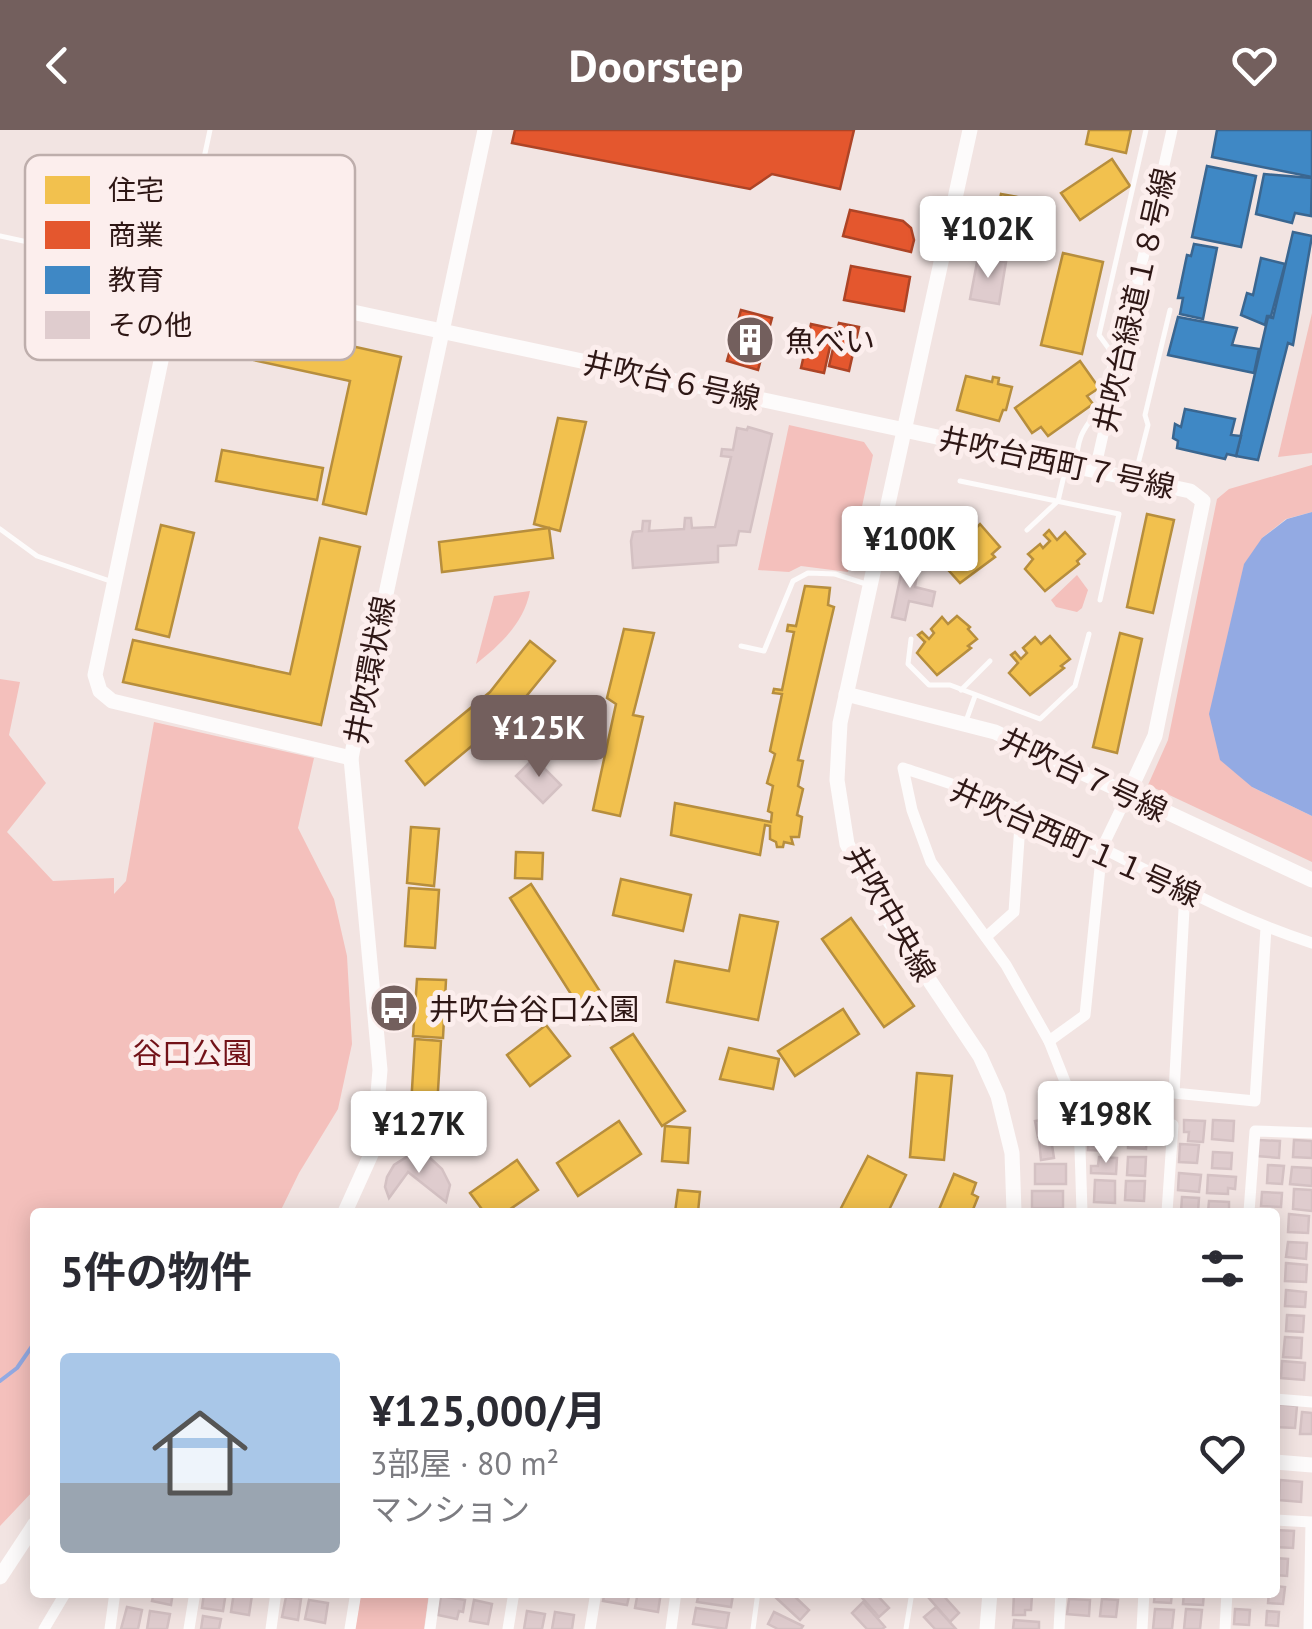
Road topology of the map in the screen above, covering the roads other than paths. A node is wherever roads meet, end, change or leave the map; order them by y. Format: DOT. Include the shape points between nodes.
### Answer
graph roads {
  1 [pos="210,130"];
  2 [pos="485,130"];
  3 [pos="970,130"];
  4 [pos="1146,130"];
  5 [pos="1172,130"];
  6 [pos="205,155"];
  7 [pos="0,236"];
  8 [pos="25,241"];
  9 [pos="1170,310"];
  10 [pos="355,311"];
  11 [pos="442,330"];
  12 [pos="161,360"];
  13 [pos="903,429"];
  14 [pos="1071,465"];
  15 [pos="1096,470"];
  16 [pos="1134,478"];
  17 [pos="960,480"];
  18 [pos="1058,501"];
  19 [pos="0,528"];
  20 [pos="1026,530"];
  21 [pos="113,582"];
  22 [pos="869,585"];
  23 [pos="1100,600"];
  24 [pos="1089,634"];
  25 [pos="911,639"];
  26 [pos="741,646"];
  27 [pos="990,661"];
  28 [pos="961,690"];
  29 [pos="846,694"];
  30 [pos="975,696"];
  31 [pos="965,724"];
  32 [pos="351,758"];
  33 [pos="1128,794"];
  34 [pos="1021,810"];
  35 [pos="1102,848"];
  36 [pos="1312,880"];
  37 [pos="1185,891"];
  38 [pos="1266,928"];
  39 [pos="986,937"];
  40 [pos="1312,943"];
  41 [pos="1049,1041"];
  42 [pos="1078,1118"];
  43 [pos="1312,1133"];
  44 [pos="347,1208"];
  45 [pos="1014,1208"];
  46 [pos="1082,1208"];
  47 [pos="1166,1208"];
  48 [pos="1249,1208"];
  49 [pos="1280,1399"];
  50 [pos="1312,1402"];
  51 [pos="1280,1462"];
  52 [pos="1312,1464"];
  53 [pos="1280,1520"];
  54 [pos="30,1532"];
  55 [pos="0,1577"];
  56 [pos="62,1598"];
  57 [pos="114,1598"];
  58 [pos="194,1598"];
  59 [pos="275,1598"];
  60 [pos="355,1598"];
  61 [pos="434,1598"];
  62 [pos="513,1598"];
  63 [pos="595,1598"];
  64 [pos="675,1598"];
  65 [pos="757,1598"];
  66 [pos="911,1598"];
  67 [pos="990,1598"];
  68 [pos="1062,1598"];
  69 [pos="1144,1598"];
  70 [pos="1227,1598"];
  71 [pos="44,1629"];
  72 [pos="110,1629"];
  73 [pos="189,1629"];
  74 [pos="271,1629"];
  75 [pos="350,1629"];
  76 [pos="430,1629"];
  77 [pos="508,1629"];
  78 [pos="590,1629"];
  79 [pos="671,1629"];
  80 [pos="753,1629"];
  81 [pos="906,1629"];
  82 [pos="987,1629"];
  83 [pos="1059,1629"];
  84 [pos="1142,1629"];
  85 [pos="1225,1629"];
  86 [pos="1308,1629"];
  1 -- 6 [label="lane"];
  2 -- 11 [label="street, 井吹環状線"];
  3 -- 13 [label="street, 井吹中央線"];
  4 -- 14 [label="lane" via="1099,335 1112,353 1104,392 1078,436"];
  5 -- 15 [label="street, 井吹台緑道１８号線"];
  7 -- 8 [label="lane"];
  9 -- 16 [label="lane"];
  10 -- 11 [label="street, 井吹台６号線"];
  11 -- 13 [label="street, 井吹台６号線"];
  11 -- 32 [label="street, 井吹環状線"];
  12 -- 21 [label="street"];
  13 -- 14 [label="street, 井吹台西町７号線"];
  13 -- 22 [label="street, 井吹中央線"];
  14 -- 15 [label="street, 井吹台西町７号線"];
  14 -- 18 [label="lane"];
  15 -- 16 [label="street, 井吹台西町７号線"];
  16 -- 33 [label="street, 井吹台西町７号線" via="1190,490 1202,500 1155,736"];
  17 -- 18 [label="lane"];
  18 -- 20 [label="lane"];
  18 -- 23 [label="lane" via="1118,514"];
  19 -- 21 [label="lane" via="37,556"];
  21 -- 32 [label="street" via="94,676 112,701"];
  22 -- 26 [label="lane" via="808,573 793,581 764,652"];
  22 -- 29 [label="street, 井吹中央線"];
  24 -- 30 [label="lane" via="1075,686 1040,720"];
  25 -- 28 [label="lane" via="908,664 929,686"];
  27 -- 28 [label="lane"];
  28 -- 30 [label="lane"];
  29 -- 31 [label="street, 井吹台７号線"];
  29 -- 45 [label="street, 井吹中央線" via="837,780 847,844 980,1056 1012,1154"];
  30 -- 31 [label="lane"];
  31 -- 33 [label="street, 井吹台７号線"];
  32 -- 44 [label="street, 井吹環状線" via="380,1070 373,1150"];
  33 -- 35 [label="street"];
  33 -- 36 [label="street, 井吹台７号線"];
  34 -- 35 [label="street, 井吹台西町１１号線"];
  34 -- 39 [label="street" via="1014,912"];
  34 -- 39 [label="street, 井吹台西町１１号線" via="904,768 932,862"];
  35 -- 37 [label="street, 井吹台西町１１号線"];
  35 -- 41 [label="street" via="1085,1016"];
  37 -- 38 [label="street, 井吹台西町１１号線"];
  37 -- 38 [label="street" via="1174,1092 1255,1101"];
  38 -- 40 [label="street, 井吹台西町１１号線"];
  39 -- 41 [label="street, 井吹台西町１１号線"];
  41 -- 42 [label="street, 井吹台西町１１号線"];
  42 -- 46 [label="street, 井吹台西町１１号線"];
  42 -- 47 [label="street" via="1173,1125"];
  43 -- 48 [label="street" via="1254,1132"];
  49 -- 50 [label="street"];
  51 -- 52 [label="street"];
  53 -- 86 [label="street" via="1310,1522"];
  54 -- 55 [label="street"];
  56 -- 71 [label="street"];
  57 -- 72 [label="street"];
  58 -- 73 [label="street"];
  59 -- 74 [label="street"];
  60 -- 75 [label="street"];
  61 -- 76 [label="street"];
  62 -- 77 [label="street"];
  63 -- 78 [label="street"];
  64 -- 79 [label="street"];
  65 -- 80 [label="lane"];
  66 -- 81 [label="lane"];
  67 -- 82 [label="street"];
  68 -- 83 [label="street"];
  69 -- 84 [label="street"];
  70 -- 85 [label="street"];
}
